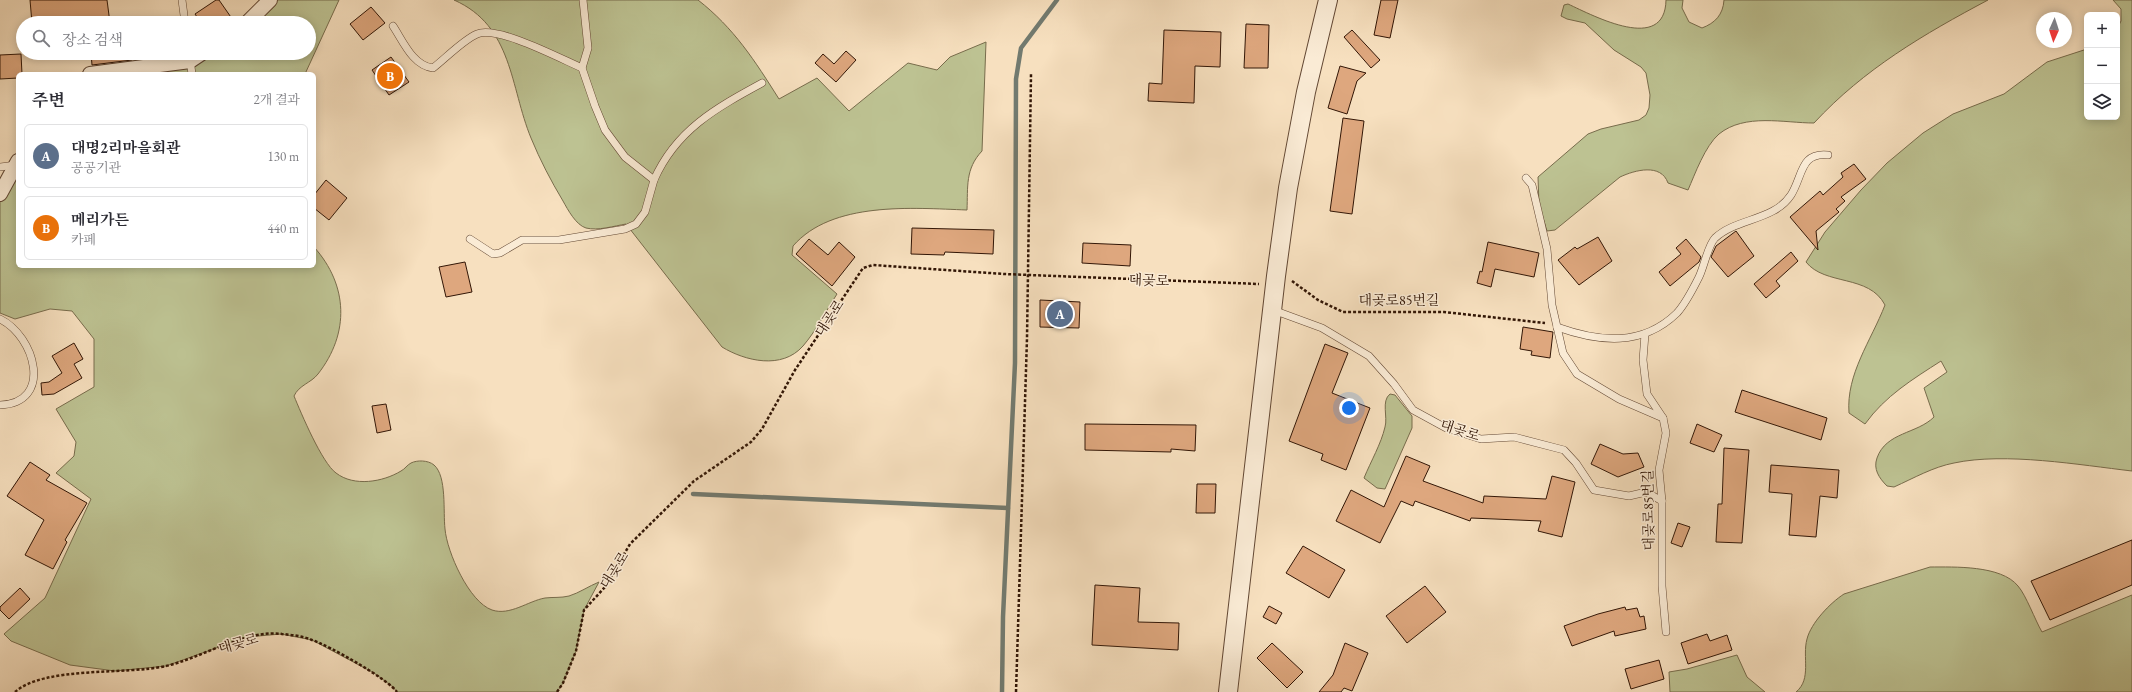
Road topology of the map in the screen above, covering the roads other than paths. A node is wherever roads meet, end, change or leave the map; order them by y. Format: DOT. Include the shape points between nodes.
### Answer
graph roads {
  1 [pos="182,0"];
  2 [pos="270,0"];
  3 [pos="584,0"];
  4 [pos="1328,0"];
  5 [pos="184,16"];
  6 [pos="254,16"];
  7 [pos="393,26"];
  8 [pos="193,60"];
  9 [pos="582,68"];
  10 [pos="105,72"];
  11 [pos="762,83"];
  12 [pos="1828,155"];
  13 [pos="16,163"];
  14 [pos="16,165"];
  15 [pos="0,167"];
  16 [pos="1526,178"];
  17 [pos="654,180"];
  18 [pos="0,194"];
  19 [pos="470,239"];
  20 [pos="1273,310"];
  21 [pos="0,319"];
  22 [pos="1557,326"];
  23 [pos="1645,334"];
  24 [pos="0,405"];
  25 [pos="1663,418"];
  26 [pos="1662,501"];
  27 [pos="1666,632"];
  28 [pos="1228,692"];
  1 -- 5 [label="lane"];
  2 -- 6 [label="street"];
  3 -- 9 [label="lane" via="588,48"];
  4 -- 20 [label="street" via="1306,92 1294,158"];
  7 -- 9 [label="lane" via="415,60 425,67 433,68 478,33 491,32 505,35"];
  8 -- 10 [label="street"];
  9 -- 17 [label="lane" via="605,130 625,157"];
  11 -- 17 [label="lane" via="726,103 694,126 670,150"];
  12 -- 23 [label="lane" via="1817,154 1811,157 1791,195 1778,208 1725,229 1714,239 1701,272 1677,312 1662,325"];
  13 -- 15 [label="lane"];
  14 -- 18 [label="street"];
  16 -- 22 [label="lane" via="1532,185 1547,249 1552,305"];
  17 -- 19 [label="lane" via="645,212 636,224 625,229 573,239 522,240 500,253 493,254"];
  20 -- 26 [label="lane, 대곶로" via="1322,328 1369,356 1413,410 1446,428 1481,439 1514,437 1564,450 1594,490 1629,496 1646,492"];
  20 -- 28 [label="street"];
  21 -- 24 [label="lane" via="18,334 28,349 34,375 25,398 16,403"];
  22 -- 23 [label="lane" via="1599,339"];
  22 -- 25 [label="lane" via="1563,353 1578,374 1619,399"];
  23 -- 25 [label="lane" via="1643,360 1647,394"];
  25 -- 26 [label="lane, 대곶로85번길" via="1666,433 1659,470"];
  26 -- 27 [label="lane, 대곶로85번길" via="1662,586"];
}
